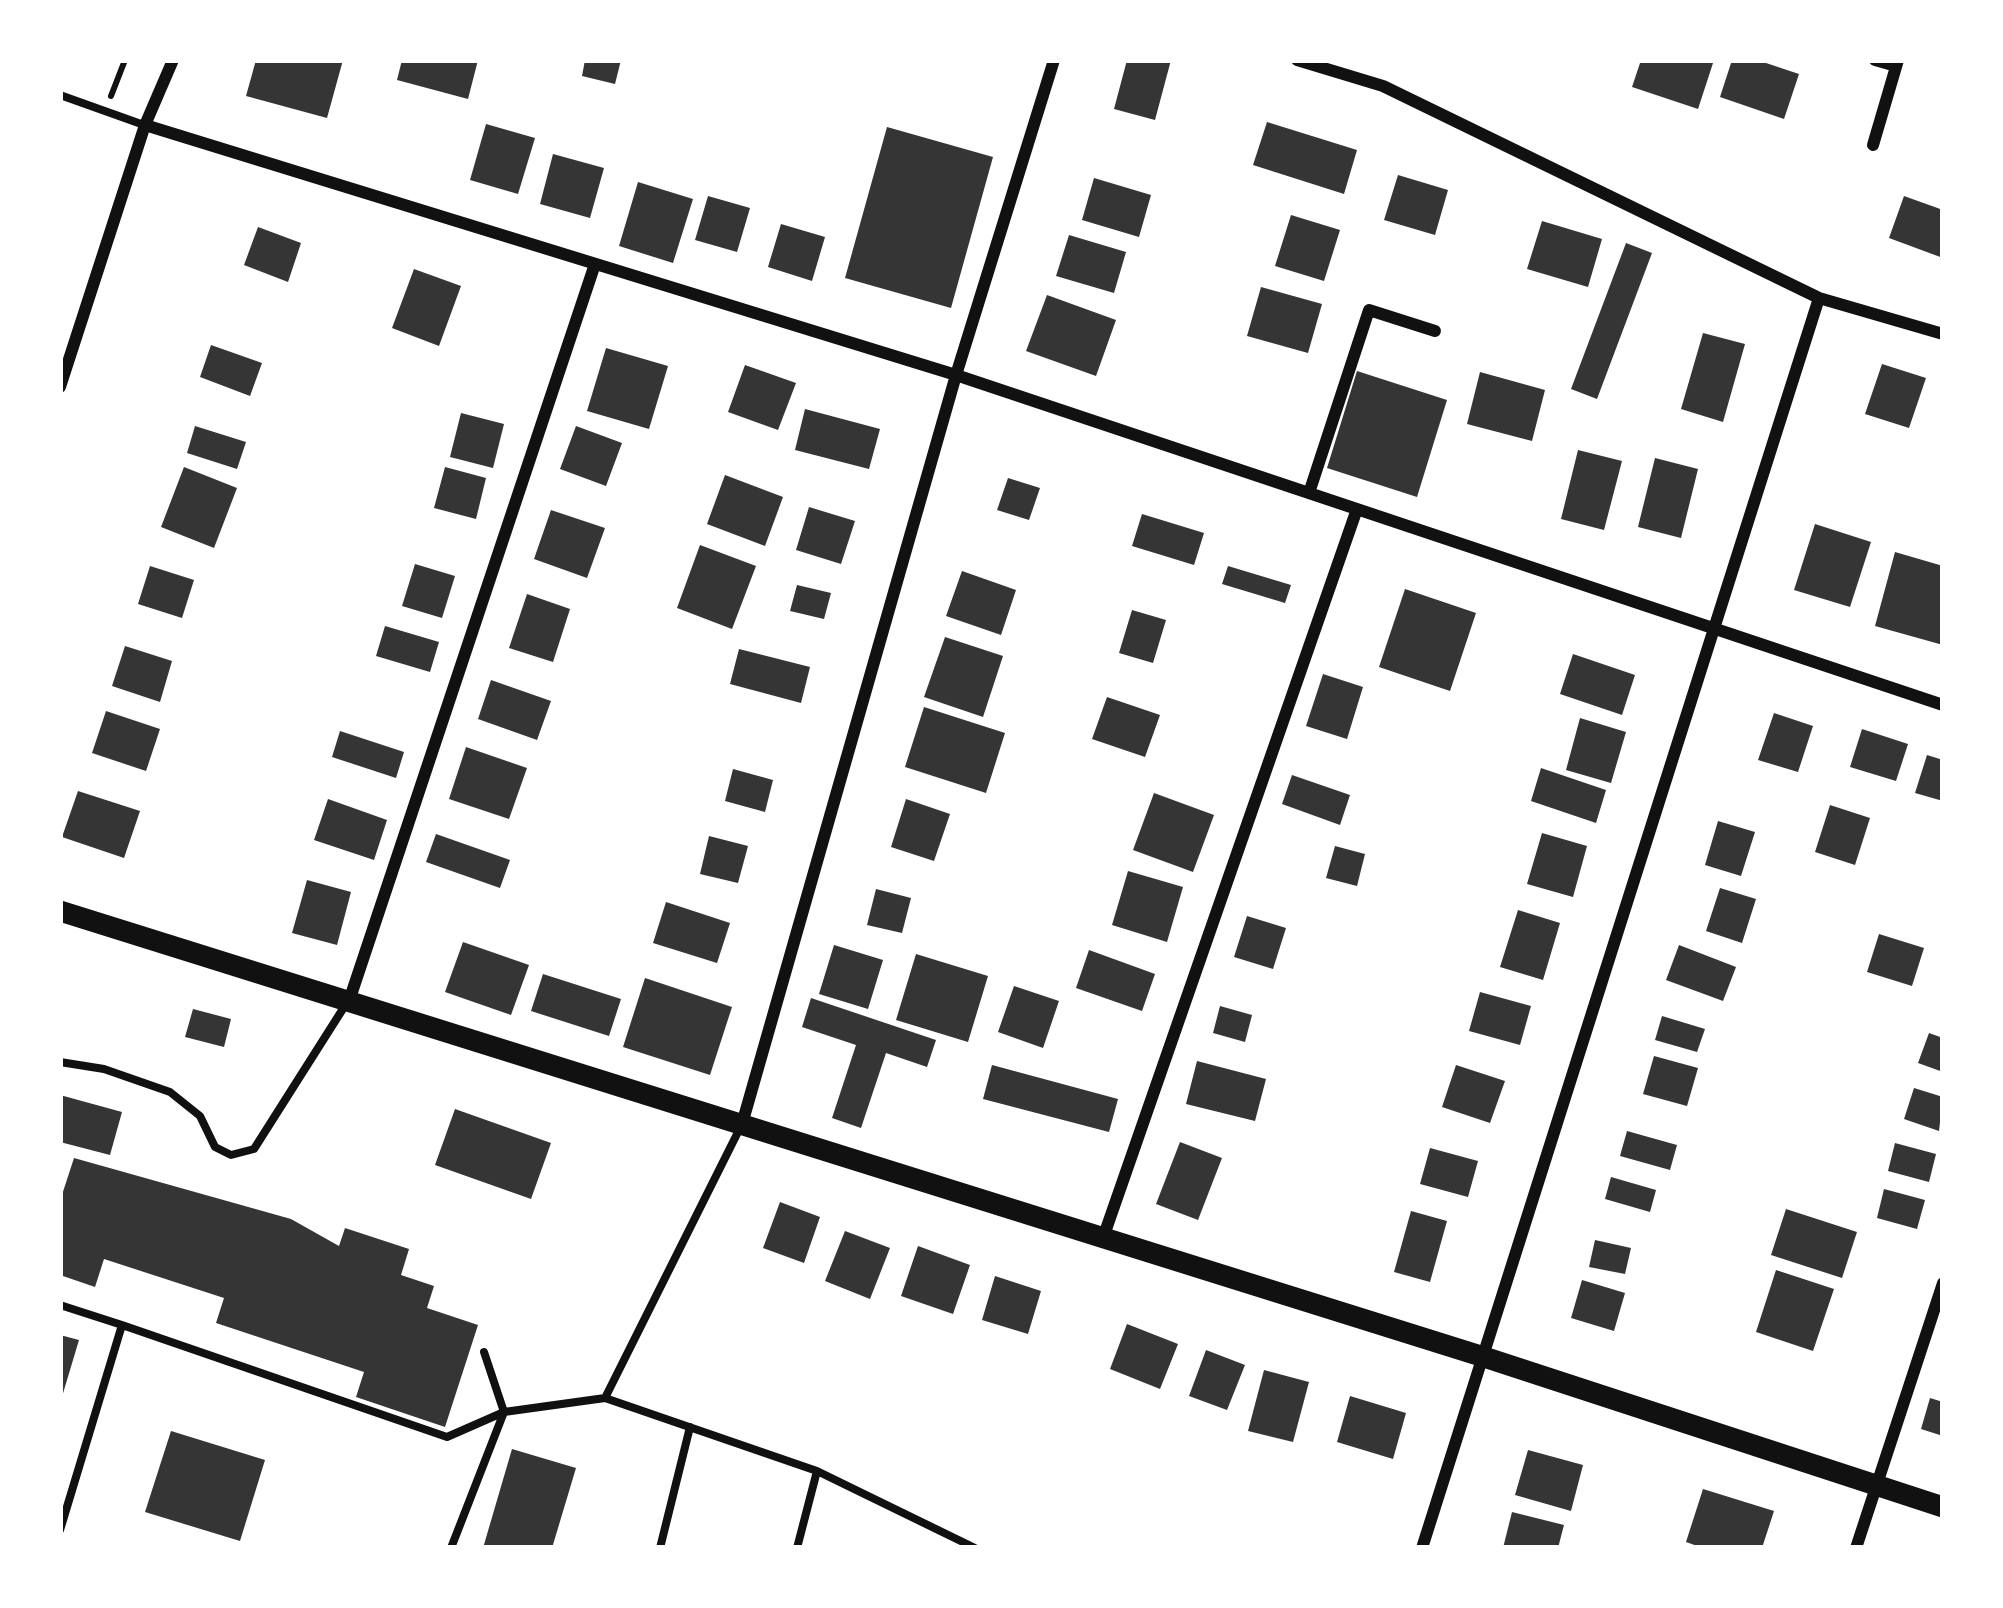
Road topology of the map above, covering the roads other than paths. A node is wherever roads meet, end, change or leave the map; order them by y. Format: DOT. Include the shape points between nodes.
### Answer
graph roads {
  1 [pos="173,60"];
  2 [pos="1054,60"];
  3 [pos="1297,60"];
  4 [pos="1875,60"];
  5 [pos="1897,63"];
  6 [pos="60,95"];
  7 [pos="145,125"];
  8 [pos="1873,146"];
  9 [pos="595,264"];
  10 [pos="1819,298"];
  11 [pos="1435,331"];
  12 [pos="1943,334"];
  13 [pos="956,375"];
  14 [pos="60,387"];
  15 [pos="1309,493"];
  16 [pos="1357,509"];
  17 [pos="1710,627"];
  18 [pos="1943,705"];
  19 [pos="60,911"];
  20 [pos="349,1001"];
  21 [pos="60,1062"];
  22 [pos="742,1124"];
  23 [pos="1103,1238"];
  24 [pos="1943,1283"];
  25 [pos="60,1305"];
  26 [pos="122,1324"];
  27 [pos="484,1352"];
  28 [pos="1484,1357"];
  29 [pos="604,1398"];
  30 [pos="504,1412"];
  31 [pos="690,1427"];
  32 [pos="818,1471"];
  33 [pos="1877,1486"];
  34 [pos="1943,1507"];
  35 [pos="60,1530"];
  36 [pos="451,1548"];
  37 [pos="660,1548"];
  38 [pos="797,1548"];
  39 [pos="974,1548"];
  40 [pos="1422,1548"];
  41 [pos="1856,1548"];
  1 -- 7 [label="street"];
  2 -- 13 [label="street"];
  3 -- 10 [label="street" via="1383,86"];
  4 -- 5 [label="street"];
  5 -- 8 [label="street"];
  6 -- 7 [label="lane"];
  7 -- 9 [label="street"];
  7 -- 14 [label="street"];
  9 -- 13 [label="street"];
  9 -- 20 [label="street"];
  10 -- 12 [label="street"];
  10 -- 17 [label="street"];
  11 -- 15 [label="street" via="1369,310"];
  13 -- 15 [label="street"];
  13 -- 22 [label="street"];
  15 -- 16 [label="street"];
  16 -- 17 [label="street"];
  16 -- 23 [label="street"];
  17 -- 18 [label="street"];
  17 -- 28 [label="street"];
  19 -- 20 [label="main road"];
  20 -- 21 [label="lane" via="254,1149 231,1154 215,1147 200,1117 170,1092"];
  20 -- 22 [label="main road"];
  22 -- 23 [label="main road"];
  22 -- 29 [label="lane"];
  23 -- 28 [label="main road"];
  24 -- 33 [label="street"];
  25 -- 26 [label="lane"];
  26 -- 30 [label="lane" via="447,1437"];
  26 -- 35 [label="lane"];
  27 -- 30 [label="lane"];
  28 -- 33 [label="main road"];
  28 -- 40 [label="street"];
  29 -- 30 [label="lane"];
  29 -- 31 [label="lane"];
  30 -- 36 [label="lane"];
  31 -- 32 [label="lane"];
  31 -- 37 [label="lane"];
  32 -- 38 [label="lane"];
  32 -- 39 [label="lane"];
  33 -- 34 [label="main road"];
  33 -- 41 [label="street"];
}
